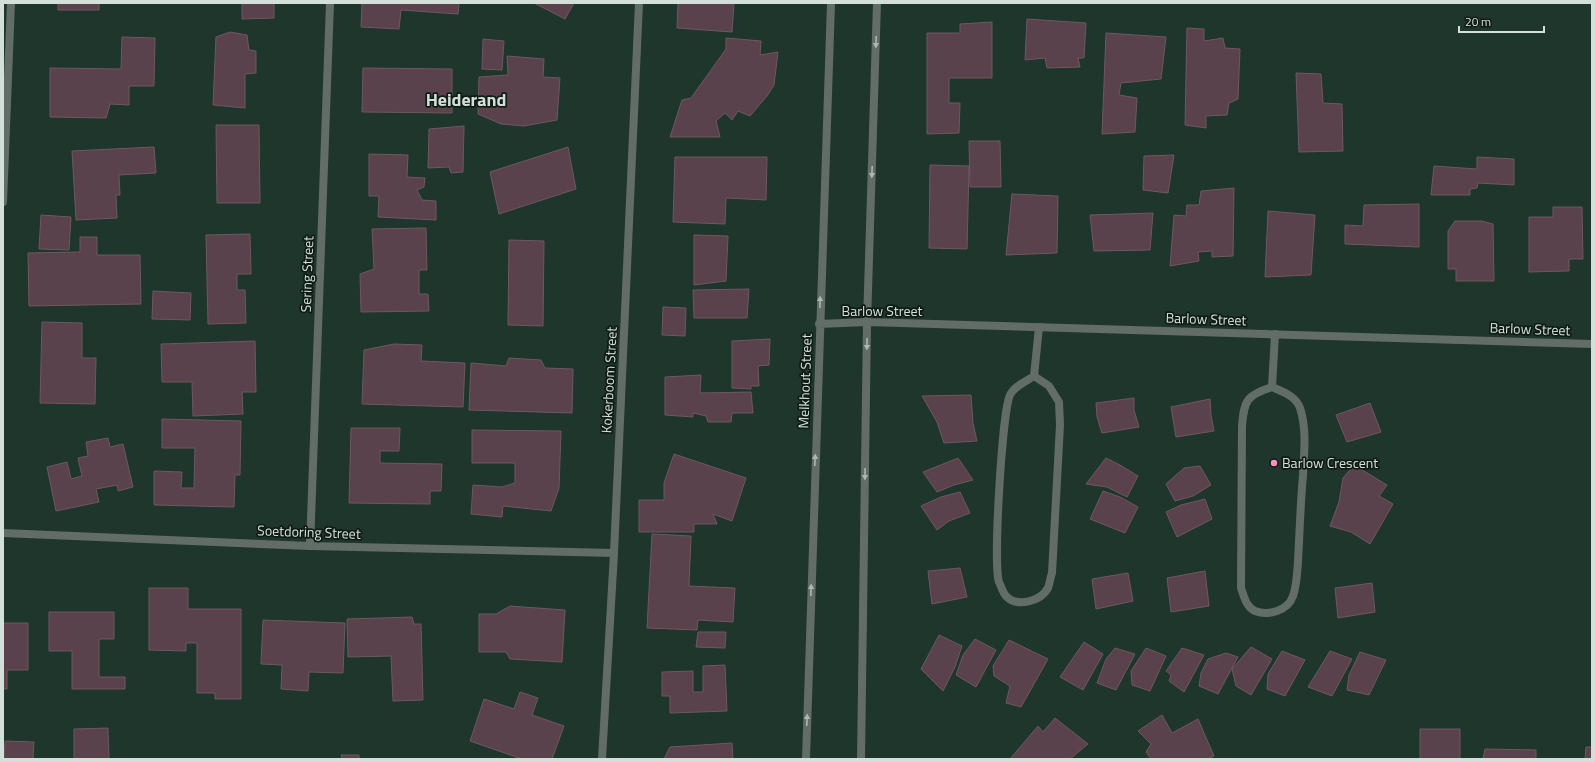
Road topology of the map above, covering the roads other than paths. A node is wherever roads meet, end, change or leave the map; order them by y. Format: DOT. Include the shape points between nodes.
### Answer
graph roads {
  1 [pos="11,3"];
  2 [pos="330,3"];
  3 [pos="639,3"];
  4 [pos="831,3"];
  5 [pos="877,3"];
  6 [pos="3,202"];
  7 [pos="867,322"];
  8 [pos="819,324"];
  9 [pos="1039,327"];
  10 [pos="1275,334"];
  11 [pos="1592,344"];
  12 [pos="1034,376"];
  13 [pos="1272,387"];
  14 [pos="3,533"];
  15 [pos="310,546"];
  16 [pos="614,553"];
  17 [pos="602,759"];
  18 [pos="806,759"];
  19 [pos="861,759"];
  1 -- 6 [label="street"];
  2 -- 15 [label="street, Sering Street"];
  3 -- 16 [label="street, Kokerboom Street"];
  8 -- 4 [label="street, Melkhout Street, one-way"];
  5 -- 7 [label="street, one-way"];
  7 -- 8 [label="street, Barlow Street"];
  7 -- 9 [label="street, Barlow Street"];
  7 -- 19 [label="street, one-way"];
  18 -- 8 [label="street, Melkhout Street, one-way"];
  9 -- 10 [label="street, Barlow Street"];
  9 -- 12 [label="street"];
  10 -- 11 [label="street, Barlow Street"];
  10 -- 13 [label="street"];
  12 -- 12 [label="street" via="1049,386 1059,402 1060,425 1052,573 1047,589 1038,598 1025,602 1014,601 1005,596 999,580 999,505 1005,410 1010,393"];
  13 -- 13 [label="street" via="1291,396 1300,408 1304,445 1294,596 1288,606 1279,612 1254,610 1247,603 1241,588 1243,413 1246,403 1254,393"];
  14 -- 15 [label="street, Soetdoring Street"];
  15 -- 16 [label="street, Soetdoring Street"];
  16 -- 17 [label="street, Kokerboom Street"];
}
